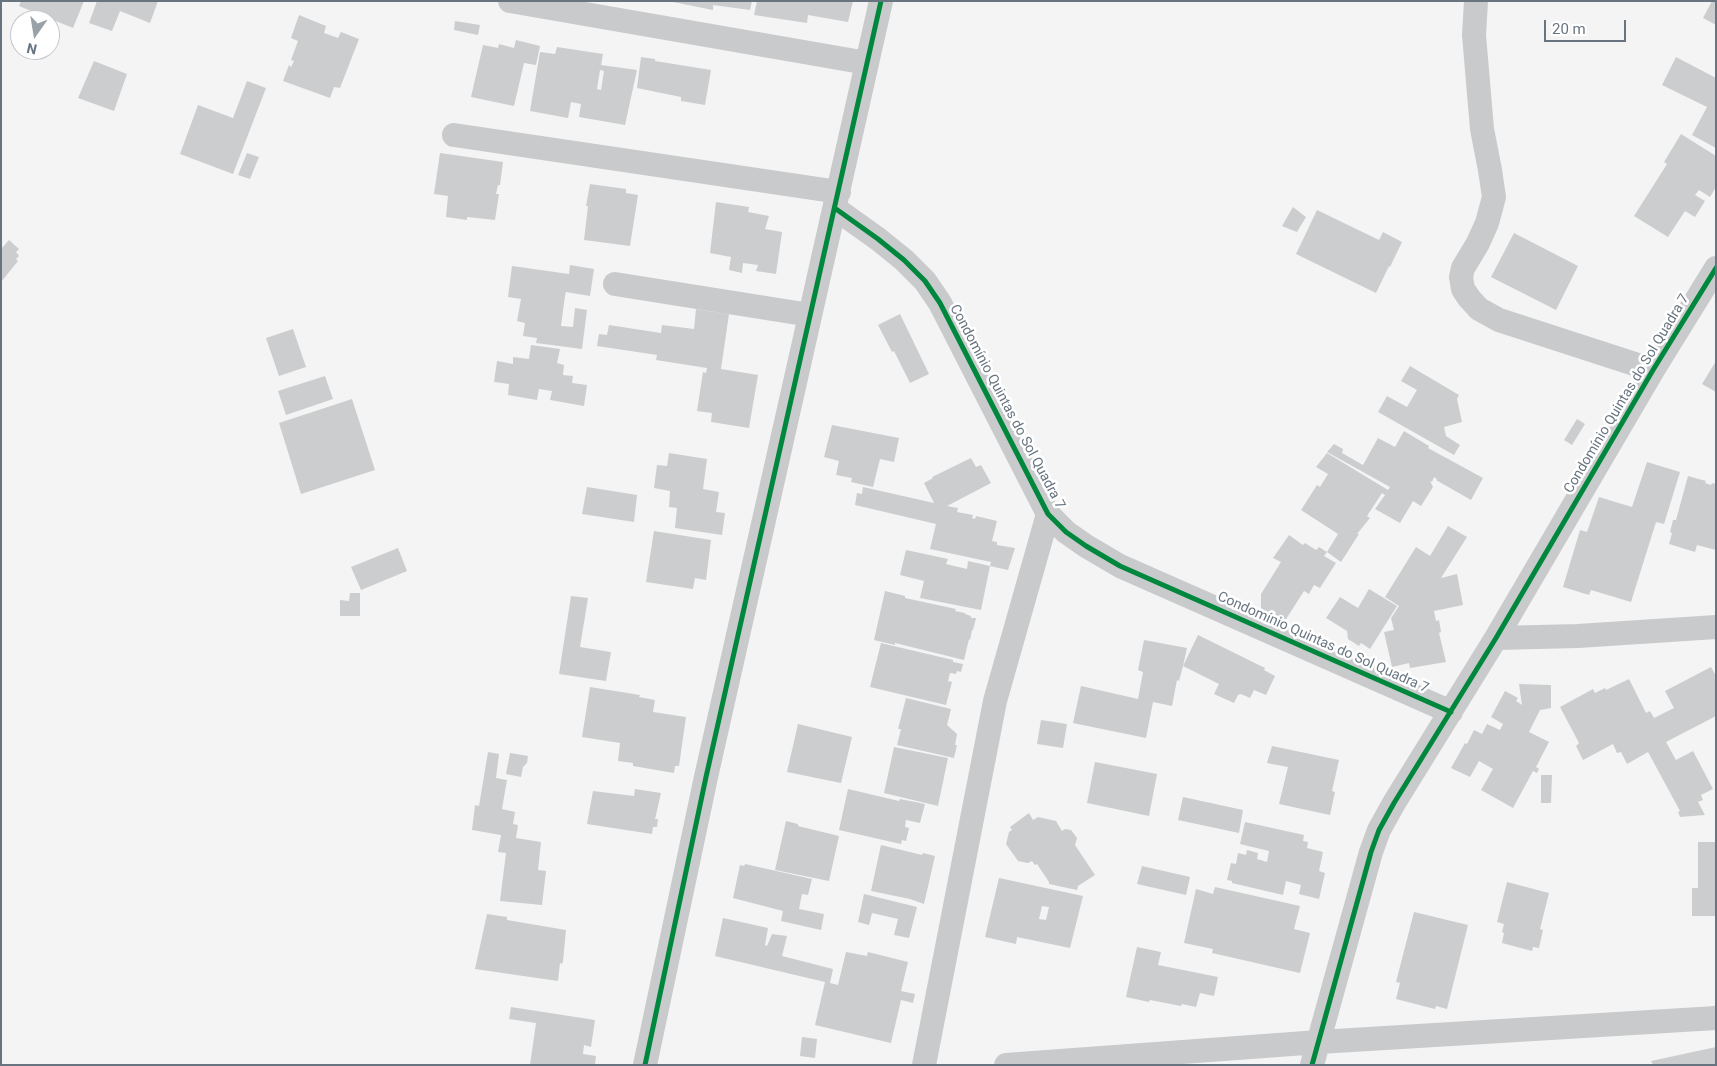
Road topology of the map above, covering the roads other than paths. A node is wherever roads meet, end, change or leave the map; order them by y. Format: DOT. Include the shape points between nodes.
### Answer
graph roads {
  1 [pos="510,1"];
  2 [pos="881,1"];
  3 [pos="1476,1"];
  4 [pos="867,63"];
  5 [pos="454,135"];
  6 [pos="837,201"];
  7 [pos="1716,268"];
  8 [pos="615,284"];
  9 [pos="810,315"];
  10 [pos="1653,370"];
  11 [pos="1048,514"];
  12 [pos="1716,627"];
  13 [pos="1496,638"];
  14 [pos="1451,712"];
  15 [pos="1716,1018"];
  16 [pos="1318,1042"];
  17 [pos="645,1065"];
  18 [pos="924,1065"];
  19 [pos="1006,1065"];
  20 [pos="1312,1065"];
  1 -- 4 [label="street"];
  2 -- 4 [label="street"];
  3 -- 10 [label="street" via="1474,36 1482,129 1494,197 1487,223 1463,268 1463,289 1480,309 1499,320"];
  4 -- 6 [label="street"];
  5 -- 6 [label="street"];
  6 -- 9 [label="street"];
  6 -- 11 [label="street, Condomínio Quintas do Sol Quadra 7" via="904,260 925,281 940,303"];
  7 -- 10 [label="street, Condomínio Quintas do Sol Quadra 7"];
  8 -- 9 [label="street"];
  9 -- 17 [label="street"];
  10 -- 13 [label="street, Condomínio Quintas do Sol Quadra 7"];
  11 -- 14 [label="street, Condomínio Quintas do Sol Quadra 7" via="1066,532 1120,566"];
  11 -- 18 [label="street" via="995,701"];
  12 -- 13 [label="street"];
  13 -- 14 [label="street, Condomínio Quintas do Sol Quadra 7"];
  14 -- 16 [label="street, Condomínio Quintas do Sol Quadra 7" via="1379,830"];
  15 -- 16 [label="street"];
  16 -- 19 [label="street"];
  16 -- 20 [label="street, Condomínio Quintas do Sol Quadra 7"];
}
